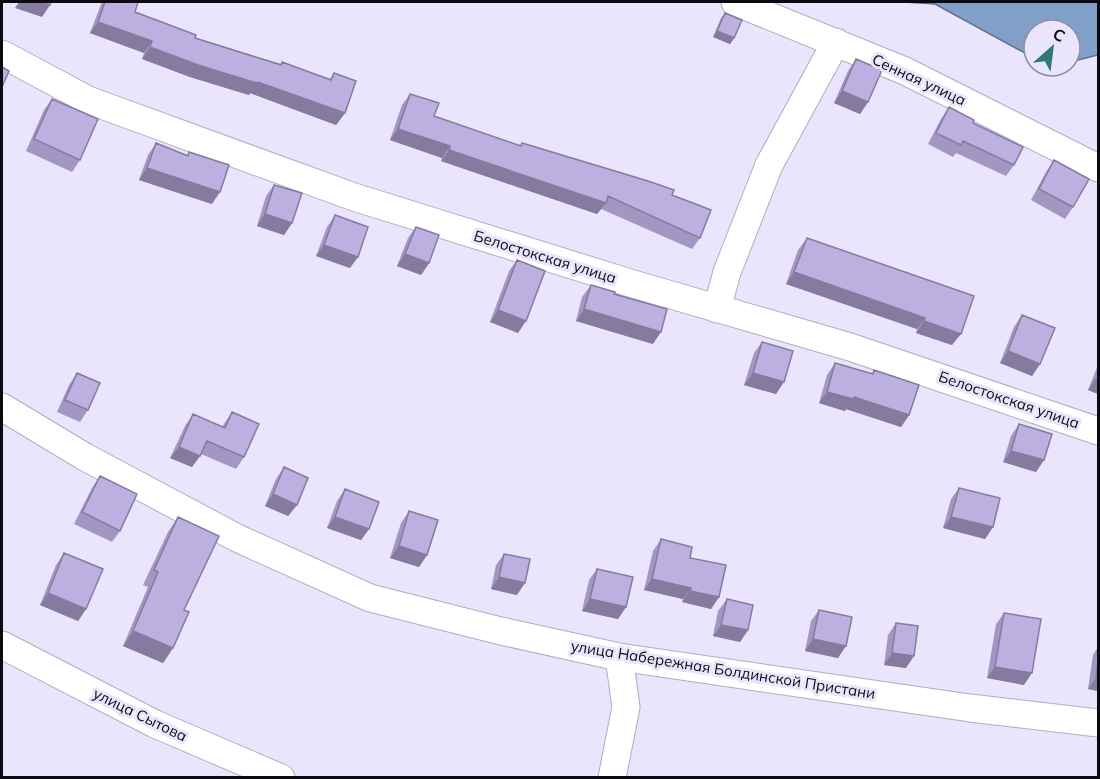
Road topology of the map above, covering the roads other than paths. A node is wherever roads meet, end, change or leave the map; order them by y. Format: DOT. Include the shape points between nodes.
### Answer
graph roads {
  1 [pos="735,2"];
  2 [pos="836,42"];
  3 [pos="2,54"];
  4 [pos="1098,168"];
  5 [pos="717,309"];
  6 [pos="2,407"];
  7 [pos="1098,431"];
  8 [pos="2,645"];
  9 [pos="619,657"];
  10 [pos="1098,723"];
  11 [pos="281,777"];
  12 [pos="612,777"];
  1 -- 2 [label="street, Сенная улица"];
  2 -- 4 [label="street, Сенная улица" via="904,71"];
  2 -- 5 [label="street" via="769,165 727,272"];
  3 -- 5 [label="street, Белостокская улица" via="88,100 354,197"];
  5 -- 7 [label="street, Белостокская улица" via="850,347"];
  6 -- 9 [label="street, улица Набережная Болдинской Пристани" via="85,457 237,538 370,598"];
  8 -- 11 [label="street, улица Сытова" via="156,724"];
  9 -- 10 [label="street, улица Набережная Болдинской Пристани"];
  9 -- 12 [label="street" via="626,707"];
}
